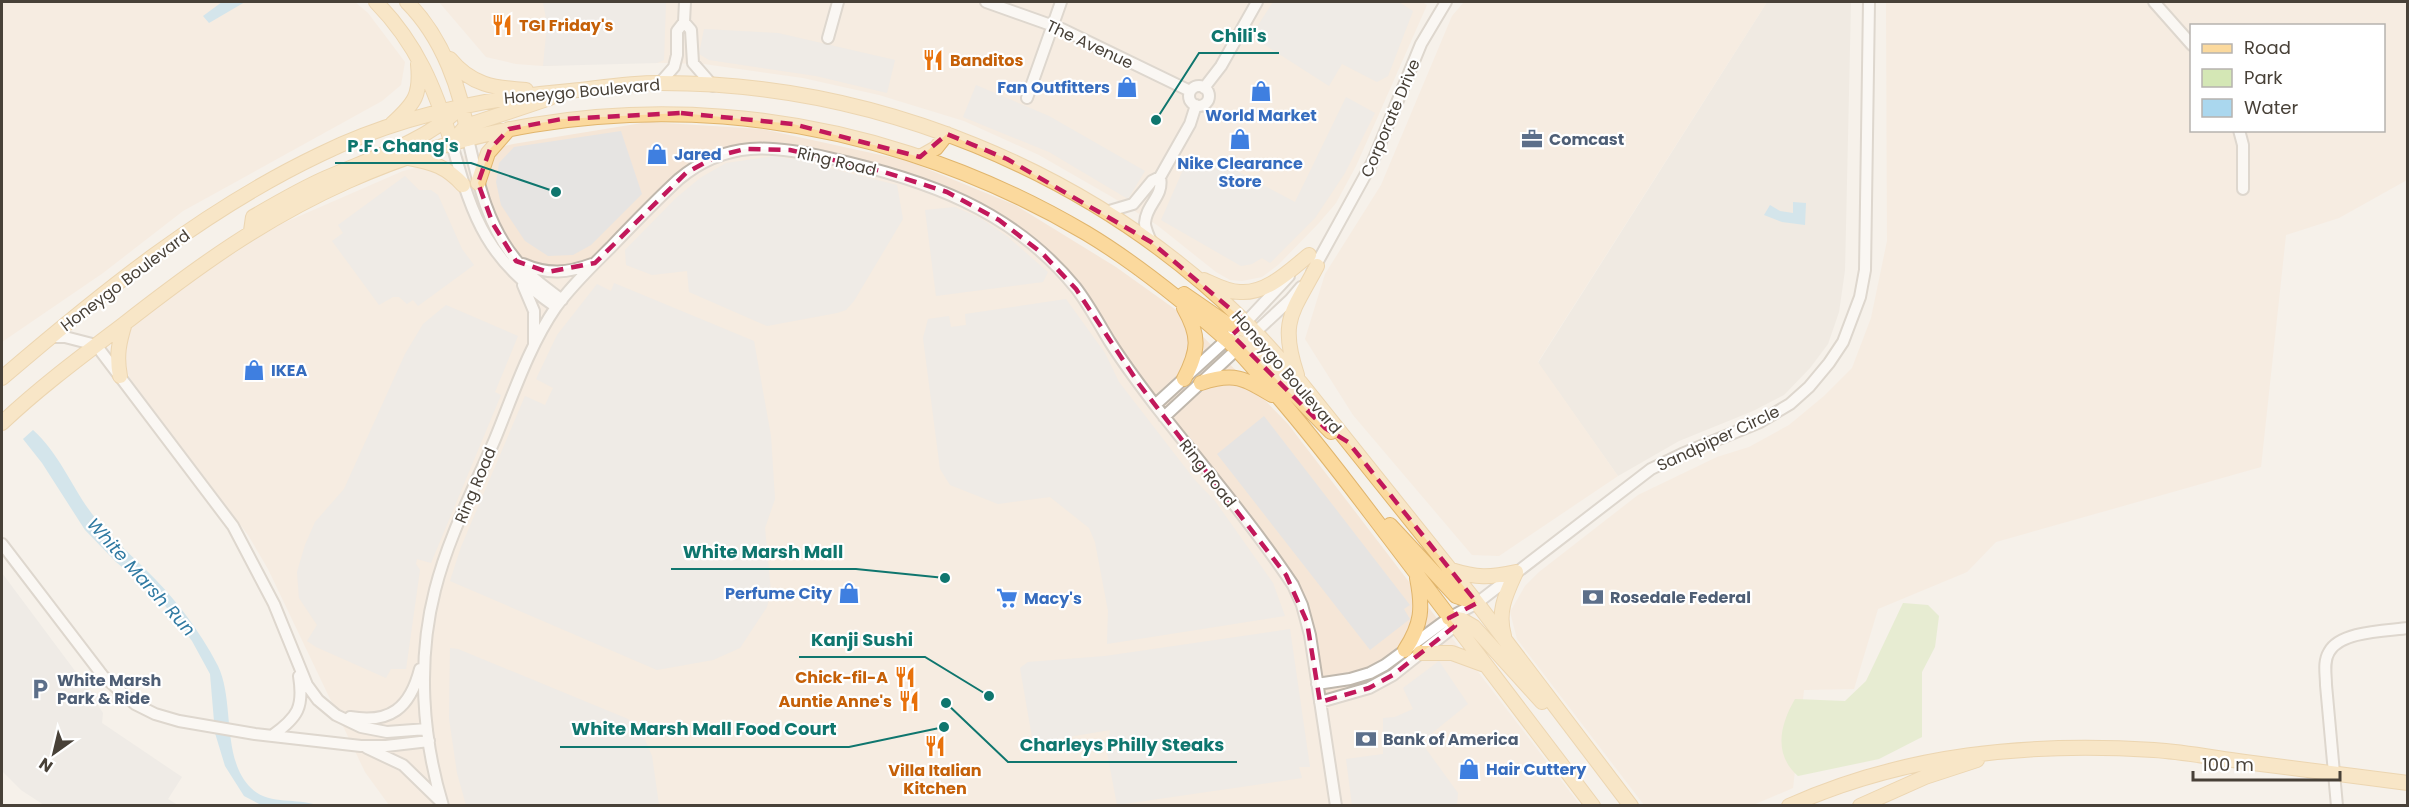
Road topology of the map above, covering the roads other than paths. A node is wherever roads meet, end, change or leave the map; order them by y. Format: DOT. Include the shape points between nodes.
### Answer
graph roads {
  1 [pos="376,2"];
  2 [pos="407,2"];
  3 [pos="685,2"];
  4 [pos="838,2"];
  5 [pos="986,2"];
  6 [pos="1061,2"];
  7 [pos="1257,2"];
  8 [pos="1869,2"];
  9 [pos="2154,2"];
  10 [pos="1442,3"];
  11 [pos="684,22"];
  12 [pos="1053,25"];
  13 [pos="828,38"];
  14 [pos="437,42"];
  15 [pos="2190,43"];
  16 [pos="417,56"];
  17 [pos="660,83"];
  18 [pos="713,86"];
  19 [pos="1204,88"];
  20 [pos="572,91"];
  21 [pos="1190,91"];
  22 [pos="552,92"];
  23 [pos="1027,98"];
  24 [pos="1196,105"];
  25 [pos="461,106"];
  26 [pos="444,117"];
  27 [pos="386,129"];
  28 [pos="509,129"];
  29 [pos="467,132"];
  30 [pos="2240,132"];
  31 [pos="947,134"];
  32 [pos="452,144"];
  33 [pos="407,157"];
  34 [pos="920,157"];
  35 [pos="1160,177"];
  36 [pos="478,183"];
  37 [pos="463,184"];
  38 [pos="2243,189"];
  39 [pos="1106,212"];
  40 [pos="251,231"];
  41 [pos="1151,242"];
  42 [pos="1120,256"];
  43 [pos="516,261"];
  44 [pos="1313,261"];
  45 [pos="595,263"];
  46 [pos="1192,275"];
  47 [pos="520,279"];
  48 [pos="1180,301"];
  49 [pos="559,304"];
  50 [pos="125,323"];
  51 [pos="1248,328"];
  52 [pos="51,337"];
  53 [pos="1227,340"];
  54 [pos="96,345"];
  55 [pos="534,347"];
  56 [pos="1240,347"];
  57 [pos="4,376"];
  58 [pos="120,376"];
  59 [pos="1184,379"];
  60 [pos="1300,382"];
  61 [pos="1202,383"];
  62 [pos="1282,400"];
  63 [pos="1155,405"];
  64 [pos="1164,417"];
  65 [pos="2,423"];
  66 [pos="1348,442"];
  67 [pos="1328,457"];
  68 [pos="2,544"];
  69 [pos="1451,570"];
  70 [pos="1516,572"];
  71 [pos="1416,573"];
  72 [pos="1477,603"];
  73 [pos="1455,621"];
  74 [pos="2408,628"];
  75 [pos="1506,643"];
  76 [pos="1405,650"];
  77 [pos="425,651"];
  78 [pos="1420,653"];
  79 [pos="298,665"];
  80 [pos="1486,666"];
  81 [pos="1317,684"];
  82 [pos="1320,702"];
  83 [pos="336,715"];
  84 [pos="1569,725"];
  85 [pos="427,729"];
  86 [pos="273,735"];
  87 [pos="429,741"];
  88 [pos="361,746"];
  89 [pos="2038,750"];
  90 [pos="2334,773"];
  91 [pos="2408,783"];
  92 [pos="442,804"];
  93 [pos="1336,806"];
  94 [pos="1593,806"];
  95 [pos="1631,806"];
  96 [pos="1789,806"];
  97 [pos="1860,806"];
  98 [pos="2337,806"];
  1 -- 16 [label="main road" via="410,41"];
  2 -- 14 [label="main road"];
  3 -- 11 [label="street"];
  4 -- 13 [label="street"];
  5 -- 12 [label="street, The Avenue"];
  6 -- 12 [label="street"];
  7 -- 19 [label="street"];
  8 -- 70 [label="street, Sandpiper Circle" via="1865,270 1860,297 1843,342 1809,387 1790,404 1760,422 1651,469"];
  9 -- 15 [label="street"];
  10 -- 44 [label="street, Corporate Drive" via="1373,161"];
  11 -- 17 [label="street" via="677,31 674,67"];
  11 -- 18 [label="street" via="691,30 693,63"];
  12 -- 21 [label="street, The Avenue"];
  12 -- 23 [label="street"];
  14 -- 22 [label="main road" via="460,71 479,82"];
  14 -- 25 [label="main road" via="451,70"];
  16 -- 26 [label="main road" via="433,84"];
  16 -- 27 [label="main road" via="419,91"];
  17 -- 18 [label="main road, Honeygo Boulevard"];
  17 -- 20 [label="main road, Honeygo Boulevard"];
  18 -- 31 [label="main road, Honeygo Boulevard" via="774,91 862,108"];
  19 -- 21 [label="street"];
  19 -- 24 [label="street" via="1209,96 1207,102"];
  20 -- 22 [label="main road, Honeygo Boulevard"];
  20 -- 29 [label="main road"];
  21 -- 24 [label="street" via="1190,100"];
  22 -- 25 [label="main road, Honeygo Boulevard"];
  24 -- 35 [label="street" via="1190,124"];
  25 -- 26 [label="main road, Honeygo Boulevard"];
  25 -- 29 [label="main road"];
  26 -- 27 [label="main road, Honeygo Boulevard"];
  26 -- 32 [label="main road"];
  26 -- 40 [label="main road" via="400,147 253,217"];
  27 -- 52 [label="main road, Honeygo Boulevard" via="322,153 249,192 186,233"];
  28 -- 29 [label="main road, Honeygo Boulevard"];
  28 -- 34 [label="main road, Honeygo Boulevard" via="562,119 624,114 725,116 822,129"];
  28 -- 36 [label="main road" via="488,153"];
  29 -- 32 [label="main road, Honeygo Boulevard"];
  29 -- 36 [label="street"];
  30 -- 38 [label="street"];
  31 -- 34 [label="main road" via="936,148"];
  31 -- 39 [label="main road, Honeygo Boulevard" via="1012,161"];
  32 -- 33 [label="main road, Honeygo Boulevard"];
  32 -- 37 [label="street"];
  33 -- 37 [label="main road" via="445,168"];
  33 -- 40 [label="main road, Honeygo Boulevard" via="347,181"];
  34 -- 42 [label="main road, Honeygo Boulevard" via="1027,200"];
  35 -- 39 [label="street" via="1133,204"];
  35 -- 41 [label="street" via="1162,187 1145,225"];
  36 -- 43 [label="street" via="493,224"];
  37 -- 47 [label="street" via="483,233"];
  39 -- 41 [label="main road, Honeygo Boulevard"];
  40 -- 50 [label="main road, Honeygo Boulevard"];
  41 -- 46 [label="main road, Honeygo Boulevard"];
  42 -- 48 [label="main road, Honeygo Boulevard"];
  42 -- 51 [label="main road" via="1226,323"];
  43 -- 45 [label="street" via="548,272 576,270"];
  43 -- 49 [label="street"];
  44 -- 46 [label="main road" via="1271,284 1241,292"];
  44 -- 51 [label="street, Corporate Drive"];
  44 -- 51 [label="street, Corporate Drive" via="1290,300"];
  44 -- 60 [label="main road" via="1287,327"];
  45 -- 49 [label="street, Ring Road"];
  45 -- 63 [label="street, Ring Road" via="679,179 717,156 744,149 774,148 850,163 954,195 1021,236 1076,289"];
  46 -- 51 [label="main road, Honeygo Boulevard"];
  47 -- 49 [label="street"];
  47 -- 55 [label="street" via="534,311"];
  48 -- 53 [label="main road, Honeygo Boulevard"];
  48 -- 59 [label="main road" via="1192,322 1197,342"];
  49 -- 55 [label="street, Ring Road"];
  50 -- 54 [label="main road, Honeygo Boulevard"];
  50 -- 58 [label="main road" via="118,349"];
  51 -- 53 [label="street, Corporate Drive"];
  51 -- 56 [label="street"];
  51 -- 60 [label="main road, Honeygo Boulevard"];
  52 -- 54 [label="street"];
  52 -- 57 [label="main road, Honeygo Boulevard"];
  53 -- 56 [label="main road"];
  53 -- 59 [label="street, Corporate Drive"];
  54 -- 58 [label="street"];
  54 -- 65 [label="main road, Honeygo Boulevard"];
  55 -- 77 [label="street, Ring Road" via="448,551 435,589"];
  56 -- 61 [label="street"];
  56 -- 62 [label="main road, Honeygo Boulevard"];
  56 -- 66 [label="main road" via="1254,353 1325,428"];
  58 -- 79 [label="street" via="233,526 274,604"];
  59 -- 63 [label="street, Corporate Drive"];
  60 -- 66 [label="main road, Honeygo Boulevard"];
  61 -- 62 [label="main road" via="1226,376 1245,380"];
  61 -- 64 [label="street"];
  62 -- 67 [label="main road, Honeygo Boulevard"];
  63 -- 64 [label="street, Ring Road"];
  64 -- 81 [label="street, Ring Road" via="1293,585 1307,622"];
  66 -- 69 [label="main road, Honeygo Boulevard"];
  67 -- 71 [label="main road, Honeygo Boulevard"];
  67 -- 72 [label="main road" via="1456,596"];
  68 -- 86 [label="street" via="113,686 135,704 155,714 197,724"];
  69 -- 70 [label="main road" via="1490,578"];
  69 -- 72 [label="main road, Honeygo Boulevard"];
  70 -- 72 [label="street, Sandpiper Circle"];
  70 -- 75 [label="main road" via="1500,614"];
  71 -- 73 [label="main road, Honeygo Boulevard"];
  71 -- 76 [label="main road" via="1420,619"];
  72 -- 73 [label="street, Sandpiper Circle"];
  72 -- 75 [label="main road, Honeygo Boulevard"];
  73 -- 76 [label="street"];
  73 -- 78 [label="street"];
  73 -- 80 [label="main road, Honeygo Boulevard"];
  73 -- 84 [label="main road" via="1474,627 1540,700"];
  74 -- 90 [label="street" via="2349,637 2328,653 2325,666"];
  75 -- 84 [label="main road, Honeygo Boulevard"];
  76 -- 81 [label="street" via="1370,673"];
  77 -- 83 [label="street" via="412,692 392,714 375,719"];
  77 -- 85 [label="street, Ring Road"];
  78 -- 80 [label="main road" via="1452,653"];
  78 -- 82 [label="street" via="1369,688"];
  79 -- 83 [label="street" via="312,692"];
  79 -- 86 [label="street" via="302,691 297,713"];
  80 -- 94 [label="main road, Honeygo Boulevard"];
  81 -- 82 [label="street, Ring Road"];
  82 -- 93 [label="street, Ring Road"];
  83 -- 85 [label="street" via="381,731"];
  84 -- 95 [label="main road, Honeygo Boulevard"];
  85 -- 87 [label="street, Ring Road"];
  86 -- 88 [label="street"];
  87 -- 88 [label="street"];
  87 -- 92 [label="street, Ring Road"];
  88 -- 92 [label="street" via="403,765"];
  89 -- 90 [label="main road" via="2157,750"];
  89 -- 96 [label="main road" via="1947,757 1877,774"];
  89 -- 97 [label="main road" via="1958,765"];
  90 -- 91 [label="main road"];
  90 -- 98 [label="street"];
}
